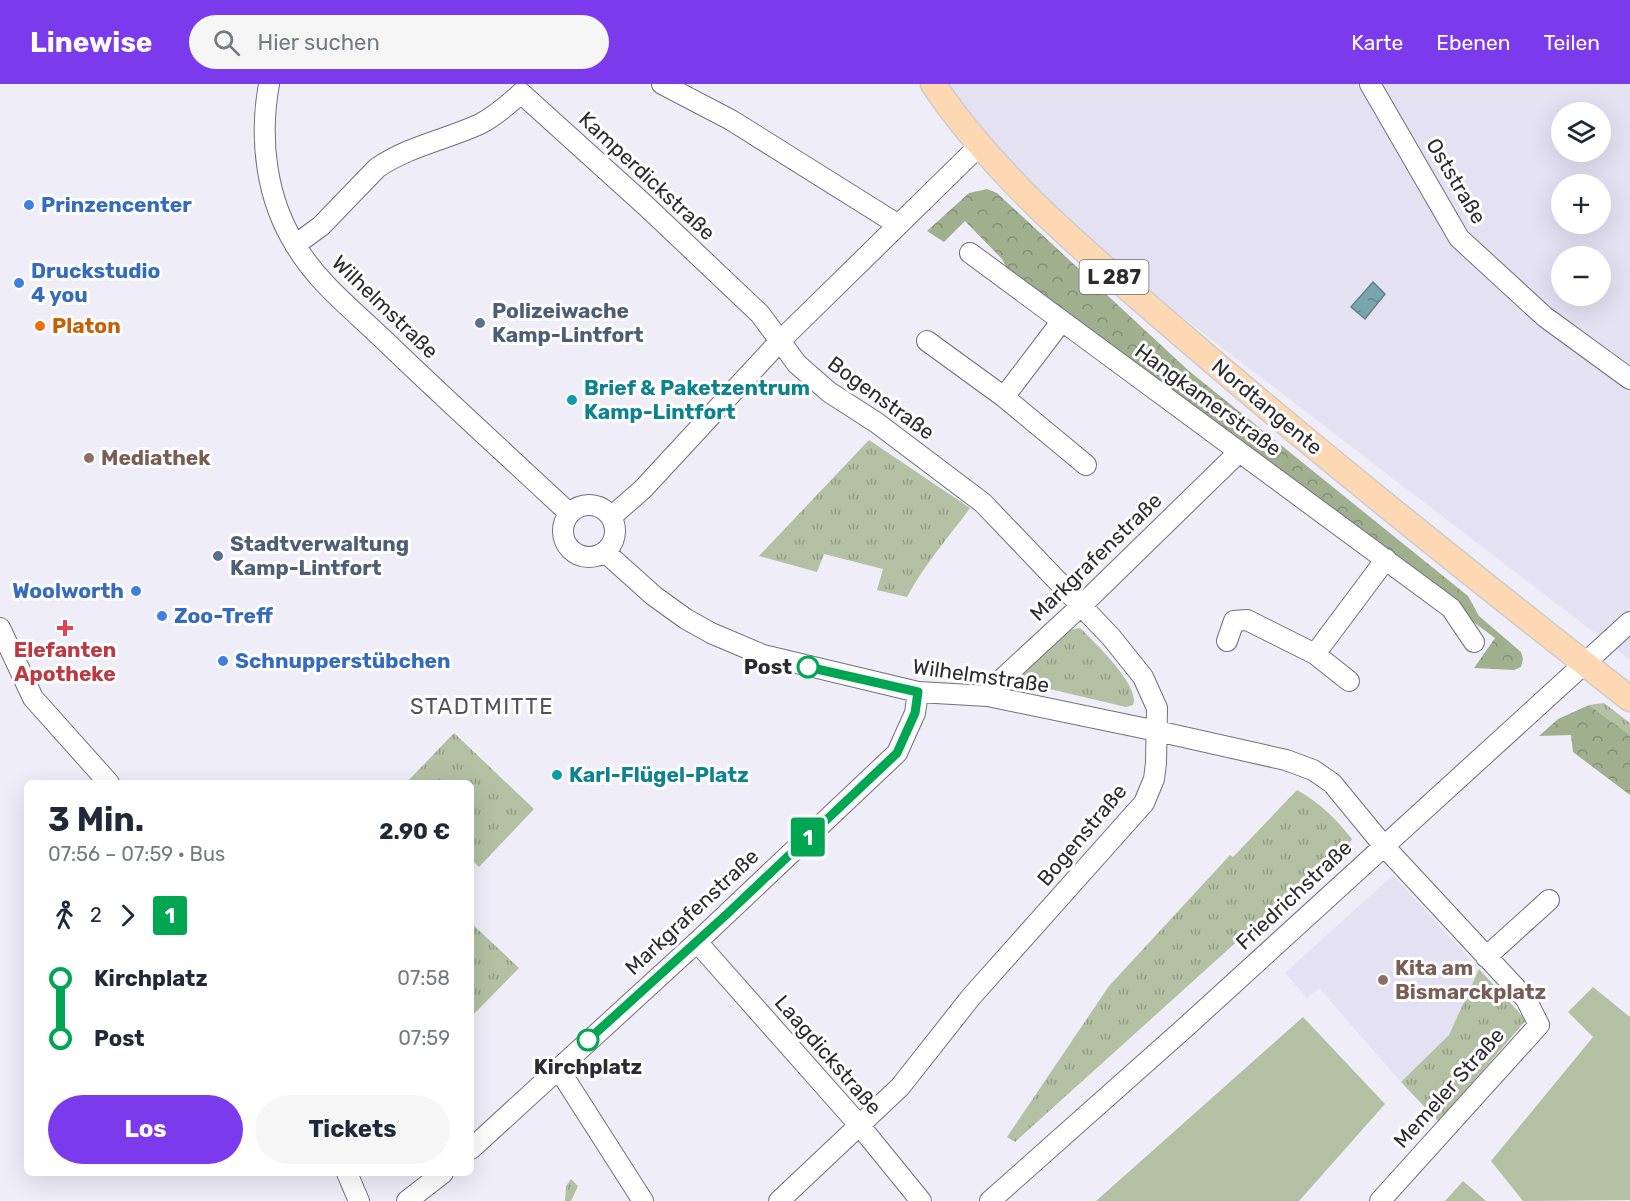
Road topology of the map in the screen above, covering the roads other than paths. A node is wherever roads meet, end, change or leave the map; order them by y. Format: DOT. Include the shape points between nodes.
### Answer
graph roads {
  1 [pos="268,84"];
  2 [pos="662,84"];
  3 [pos="933,84"];
  4 [pos="1370,84"];
  5 [pos="525,88"];
  6 [pos="979,146"];
  7 [pos="897,224"];
  8 [pos="295,245"];
  9 [pos="970,252"];
  10 [pos="1061,322"];
  11 [pos="780,341"];
  12 [pos="927,341"];
  13 [pos="1630,379"];
  14 [pos="1004,397"];
  15 [pos="1239,452"];
  16 [pos="1086,465"];
  17 [pos="569,513"];
  18 [pos="611,517"];
  19 [pos="604,552"];
  20 [pos="1386,559"];
  21 [pos="1082,605"];
  22 [pos="1630,622"];
  23 [pos="0,628"];
  24 [pos="1227,641"];
  25 [pos="1474,642"];
  26 [pos="1315,654"];
  27 [pos="1584,663"];
  28 [pos="1349,681"];
  29 [pos="918,692"];
  30 [pos="988,696"];
  31 [pos="1630,699"];
  32 [pos="1157,731"];
  33 [pos="106,780"];
  34 [pos="1383,845"];
  35 [pos="1549,900"];
  36 [pos="697,942"];
  37 [pos="1486,957"];
  38 [pos="558,1068"];
  39 [pos="860,1126"];
  40 [pos="474,1146"];
  41 [pos="348,1176"];
  42 [pos="439,1176"];
  43 [pos="359,1201"];
  44 [pos="407,1201"];
  45 [pos="643,1201"];
  46 [pos="779,1201"];
  47 [pos="921,1201"];
  48 [pos="990,1201"];
  49 [pos="1380,1201"];
  1 -- 8 [label="street, Wilhelmstraße" via="266,159 277,204"];
  2 -- 7 [label="street" via="731,120"];
  3 -- 6 [label="main road, Nordtangente / L 287"];
  4 -- 13 [label="street, Oststraße" via="1459,238 1545,317"];
  5 -- 8 [label="street, Kamperdickstraße" via="479,124 404,152 377,168 315,232"];
  5 -- 11 [label="street, Kamperdickstraße" via="752,306"];
  6 -- 7 [label="street"];
  6 -- 27 [label="main road, Nordtangente / L 287" via="1088,255 1256,399"];
  7 -- 11 [label="street"];
  8 -- 17 [label="street, Wilhelmstraße" via="329,287"];
  9 -- 10 [label="street, Hangkamerstraße"];
  10 -- 14 [label="street"];
  10 -- 15 [label="street, Hangkamerstraße"];
  11 -- 18 [label="street" via="643,489"];
  11 -- 21 [label="street, Bogenstraße" via="796,364 829,392 983,503"];
  12 -- 14 [label="street"];
  14 -- 16 [label="street"];
  15 -- 20 [label="street, Hangkamerstraße"];
  15 -- 21 [label="street, Markgrafenstraße"];
  17 -- 18 [label="street" via="580,505 591,504"];
  17 -- 19 [label="street" via="562,531 571,551 590,557"];
  18 -- 19 [label="street" via="615,534"];
  19 -- 29 [label="street, Wilhelmstraße" via="670,609 711,633 763,655"];
  20 -- 25 [label="street, Hangkamerstraße" via="1451,608"];
  20 -- 26 [label="street"];
  21 -- 30 [label="street, Markgrafenstraße"];
  21 -- 32 [label="street, Bogenstraße" via="1143,677 1157,708"];
  22 -- 27 [label="street, Friedrichstraße"];
  23 -- 33 [label="street" via="33,698"];
  24 -- 26 [label="street" via="1234,621 1247,620"];
  26 -- 28 [label="street"];
  27 -- 31 [label="main road, Nordtangente / L 287"];
  27 -- 34 [label="street, Friedrichstraße"];
  29 -- 30 [label="street, Wilhelmstraße"];
  29 -- 36 [label="street, Markgrafenstraße" via="915,713 897,753"];
  30 -- 32 [label="street, Wilhelmstraße"];
  32 -- 34 [label="street, Wilhelmstraße" via="1286,760 1313,770 1332,783"];
  32 -- 39 [label="street, Bogenstraße" via="1154,779 1144,803 971,997 900,1087"];
  34 -- 37 [label="street, Memeler Straße"];
  34 -- 48 [label="street, Friedrichstraße"];
  35 -- 37 [label="street"];
  36 -- 38 [label="street, Markgrafenstraße"];
  36 -- 39 [label="street, Laagdickstraße"];
  37 -- 49 [label="street, Memeler Straße" via="1526,999 1539,1025"];
  38 -- 40 [label="street, Markgrafenstraße"];
  38 -- 45 [label="street"];
  39 -- 46 [label="street, Bogenstraße"];
  39 -- 47 [label="street, Laagdickstraße"];
  41 -- 43 [label="street"];
  42 -- 44 [label="street"];
}
